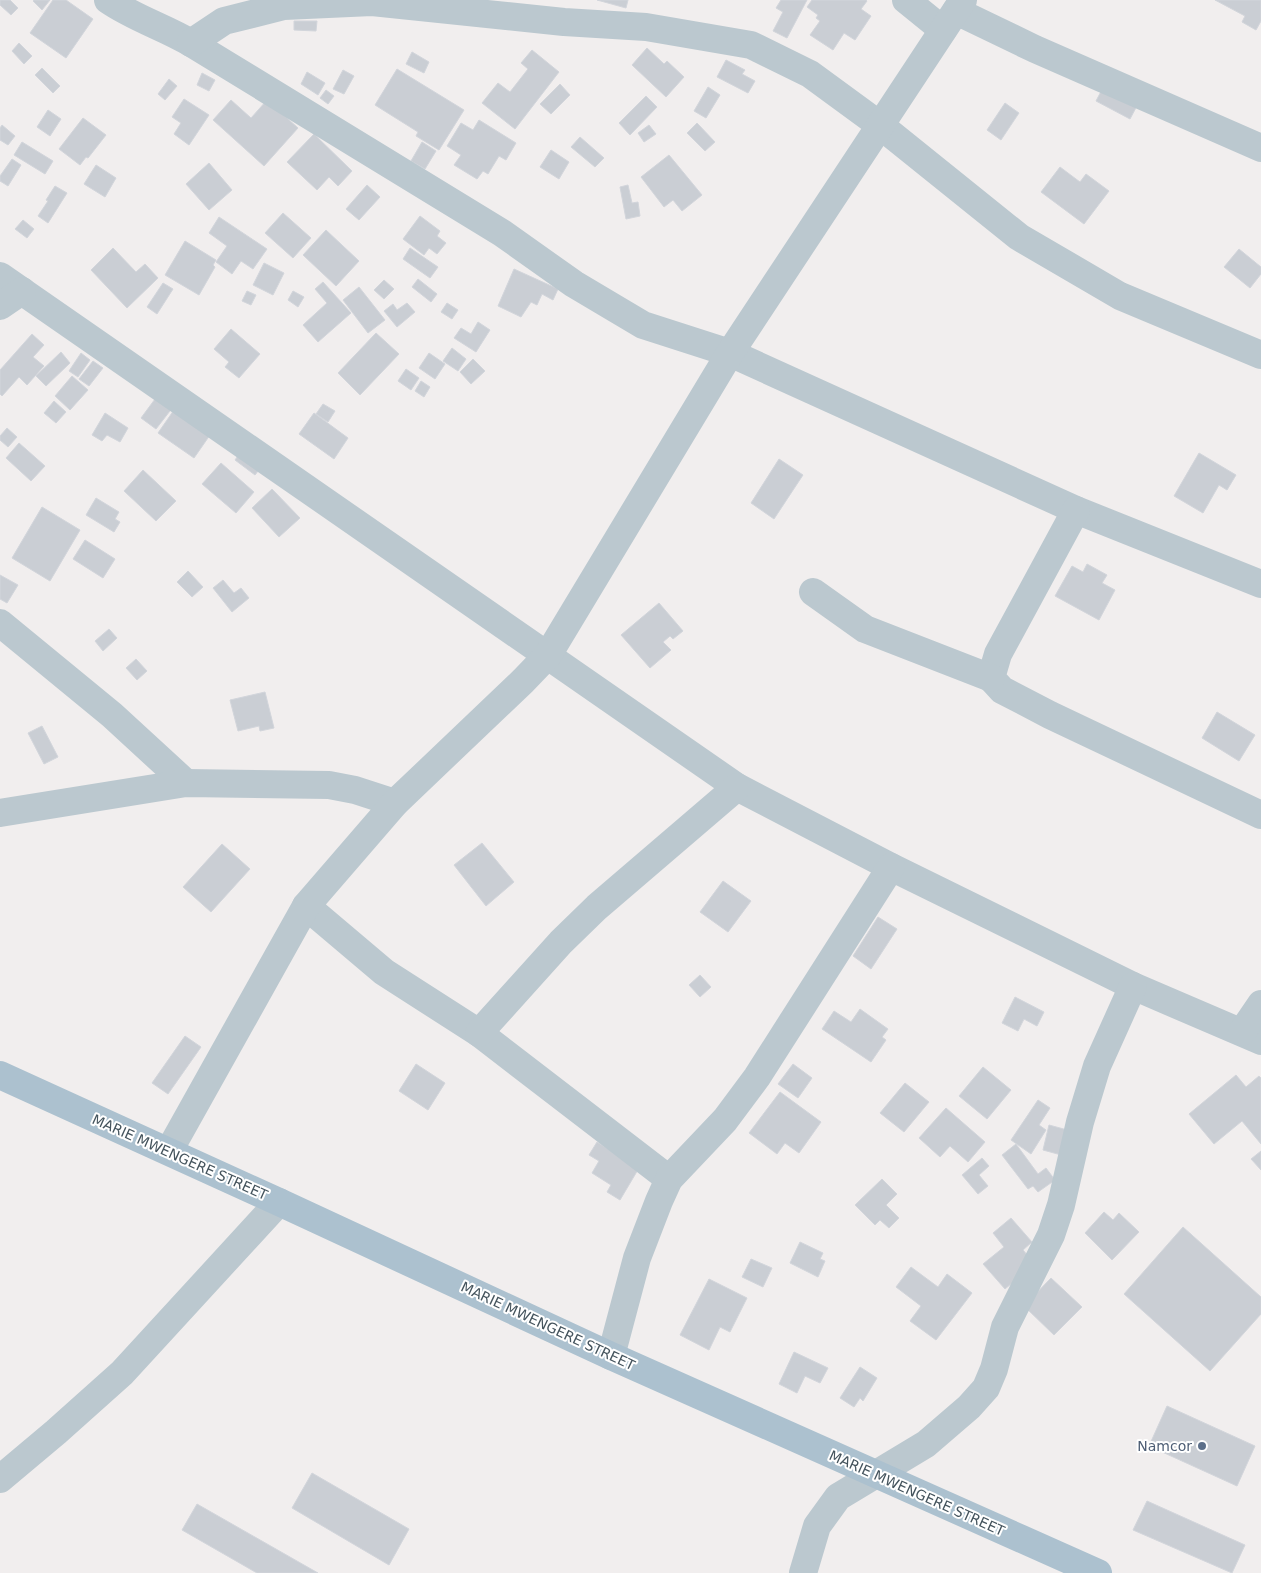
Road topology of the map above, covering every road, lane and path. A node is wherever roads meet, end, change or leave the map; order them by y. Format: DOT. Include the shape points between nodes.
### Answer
graph roads {
  1 [pos="108,0"];
  2 [pos="247,0"];
  3 [pos="906,0"];
  4 [pos="954,14"];
  5 [pos="224,21"];
  6 [pos="191,43"];
  7 [pos="881,126"];
  8 [pos="1261,148"];
  9 [pos="0,276"];
  10 [pos="22,291"];
  11 [pos="0,306"];
  12 [pos="730,353"];
  13 [pos="1261,355"];
  14 [pos="1076,510"];
  15 [pos="1261,584"];
  16 [pos="813,592"];
  17 [pos="0,623"];
  18 [pos="548,655"];
  19 [pos="991,678"];
  20 [pos="186,783"];
  21 [pos="737,787"];
  22 [pos="395,803"];
  23 [pos="0,813"];
  24 [pos="1261,815"];
  25 [pos="891,866"];
  26 [pos="306,906"];
  27 [pos="1133,986"];
  28 [pos="1261,1004"];
  29 [pos="479,1033"];
  30 [pos="1251,1037"];
  31 [pos="0,1075"];
  32 [pos="169,1152"];
  33 [pos="669,1178"];
  34 [pos="279,1202"];
  35 [pos="611,1356"];
  36 [pos="876,1474"];
  37 [pos="0,1479"];
  38 [pos="803,1573"];
  39 [pos="1098,1573"];
  1 -- 6 [label="street"];
  2 -- 5 [label="street"];
  3 -- 4 [label="street"];
  4 -- 7 [label="street"];
  4 -- 8 [label="street"];
  5 -- 6 [label="street"];
  5 -- 7 [label="street" via="284,6 372,2 656,29 751,45 810,74"];
  6 -- 12 [label="street" via="502,233 574,284 643,324"];
  7 -- 12 [label="street"];
  7 -- 13 [label="street" via="1019,237 1120,296"];
  9 -- 10 [label="street"];
  10 -- 11 [label="street"];
  10 -- 18 [label="street"];
  12 -- 14 [label="street"];
  12 -- 18 [label="street"];
  14 -- 15 [label="street"];
  14 -- 19 [label="street" via="998,654"];
  16 -- 19 [label="street" via="865,629"];
  17 -- 20 [label="street" via="112,715"];
  18 -- 21 [label="street"];
  18 -- 22 [label="street"];
  19 -- 24 [label="street" via="1002,690"];
  20 -- 22 [label="street" via="329,785"];
  20 -- 23 [label="street"];
  21 -- 25 [label="street"];
  21 -- 29 [label="street" via="597,907"];
  22 -- 26 [label="street"];
  25 -- 27 [label="street"];
  25 -- 33 [label="street" via="757,1077 725,1120"];
  26 -- 29 [label="street" via="384,972"];
  26 -- 32 [label="street"];
  27 -- 30 [label="street"];
  27 -- 36 [label="street" via="1097,1066 1051,1236 1005,1327 986,1388 926,1444"];
  28 -- 30 [label="street"];
  29 -- 33 [label="street"];
  31 -- 32 [label="main road, MARIE MWENGERE STREET"];
  32 -- 34 [label="main road, MARIE MWENGERE STREET"];
  33 -- 35 [label="street" via="637,1258"];
  34 -- 35 [label="main road, MARIE MWENGERE STREET"];
  34 -- 37 [label="street" via="122,1373"];
  35 -- 36 [label="main road, MARIE MWENGERE STREET"];
  36 -- 38 [label="street" via="838,1497 817,1526"];
  36 -- 39 [label="main road, MARIE MWENGERE STREET"];
}
